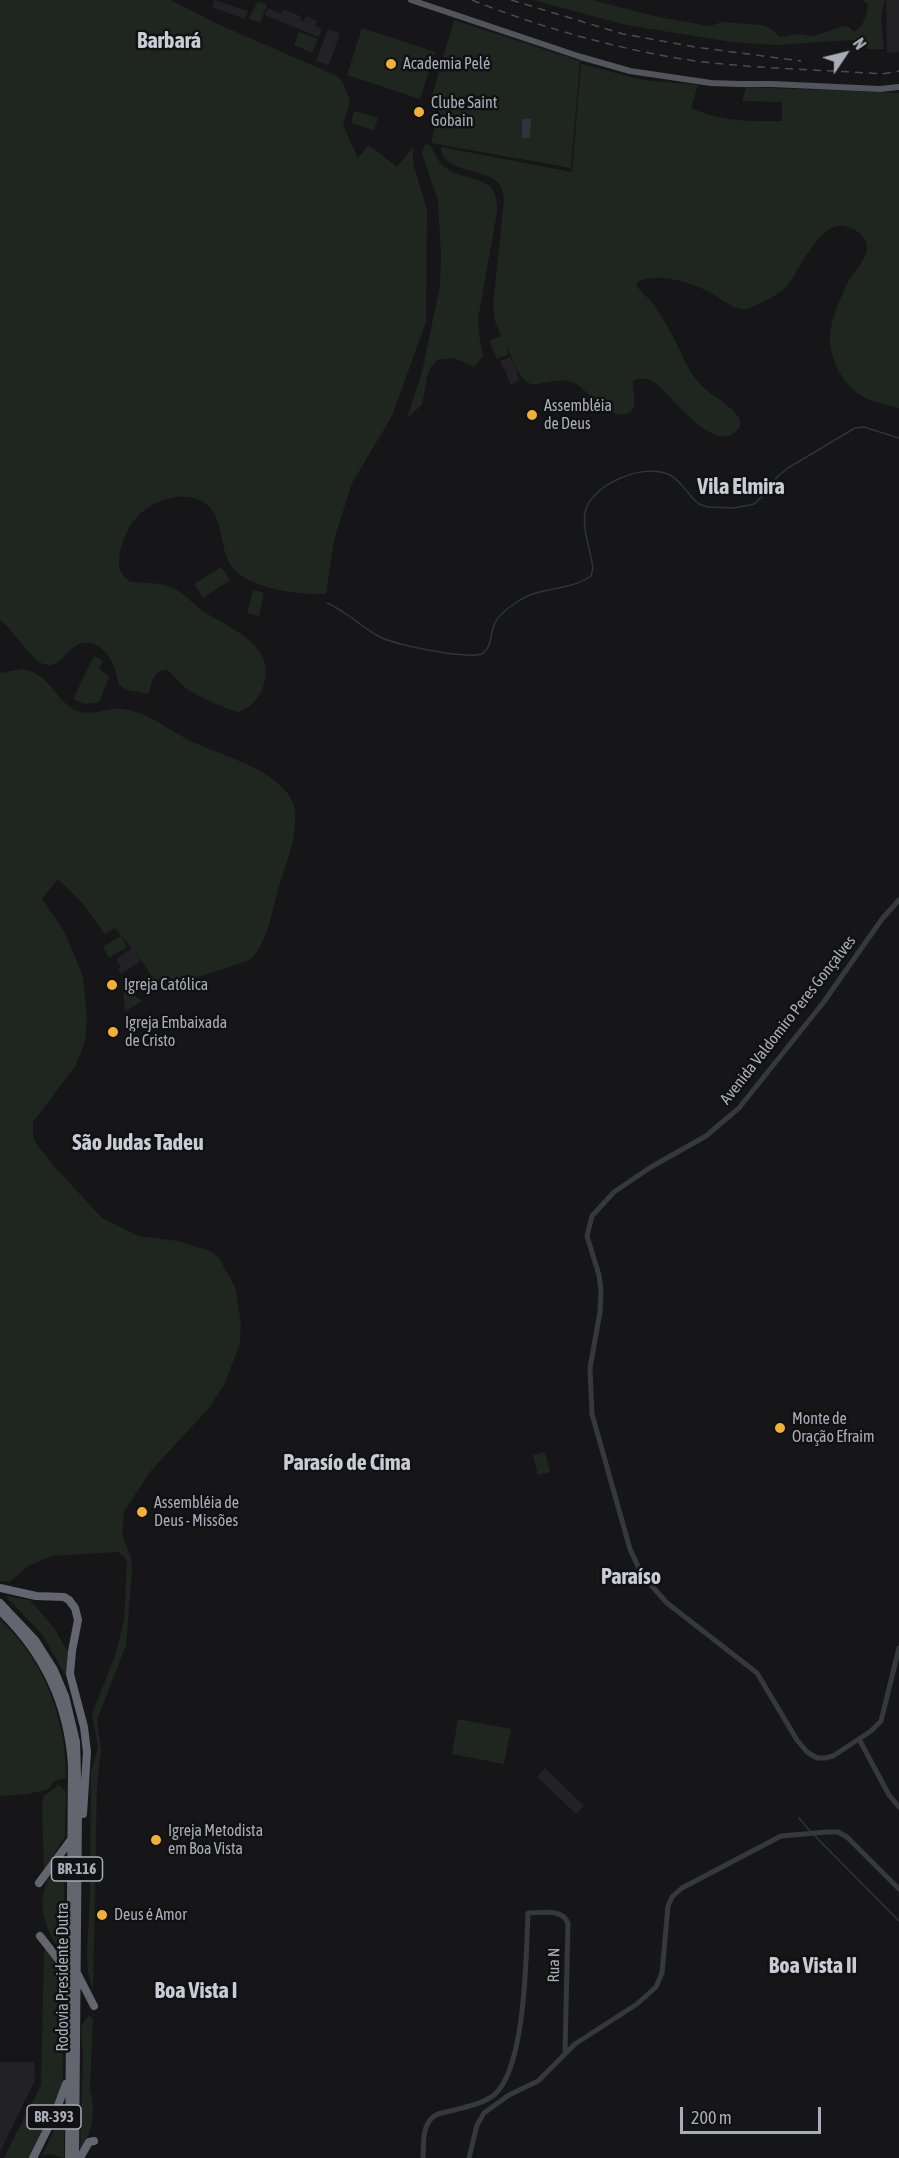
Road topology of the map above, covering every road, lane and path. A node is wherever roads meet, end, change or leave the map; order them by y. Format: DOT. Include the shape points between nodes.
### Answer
graph roads {
  1 [pos="411,0"];
  2 [pos="899,87"];
  3 [pos="899,900"];
  4 [pos="0,1588"];
  5 [pos="0,1603"];
  6 [pos="0,1611"];
  7 [pos="899,1648"];
  8 [pos="859,1739"];
  9 [pos="899,1807"];
  10 [pos="71,1840"];
  11 [pos="39,1884"];
  12 [pos="77,1884"];
  13 [pos="899,1889"];
  14 [pos="40,1936"];
  15 [pos="73,1972"];
  16 [pos="94,2006"];
  17 [pos="565,2052"];
  18 [pos="69,2074"];
  19 [pos="94,2141"];
  20 [pos="33,2158"];
  21 [pos="69,2158"];
  22 [pos="75,2158"];
  23 [pos="80,2158"];
  24 [pos="423,2158"];
  25 [pos="469,2158"];
  1 -- 2 [label="main road" via="630,71 739,84"];
  3 -- 8 [label="street, Avenida Valdomiro Peres Gonçalves" via="739,1108 706,1137 614,1192 597,1209 587,1231 601,1299 591,1361 592,1414 637,1567 667,1603 757,1673 807,1752 817,1758 829,1757"];
  4 -- 12 [label="highway" via="64,1597 77,1613 70,1674 87,1752"];
  5 -- 12 [label="highway, Rodovia Presidente Dutra / BR-116" via="42,1650 66,1696 77,1753"];
  6 -- 10 [label="highway, Rodovia Presidente Dutra / BR-116" via="35,1651 62,1705 71,1758"];
  7 -- 8 [label="street, Avenida Valdomiro Peres Gonçalves" via="882,1719"];
  8 -- 9 [label="street"];
  10 -- 11 [label="highway"];
  10 -- 15 [label="highway, Rodovia Presidente Dutra / BR-116"];
  12 -- 15 [label="highway, Rodovia Presidente Dutra / BR-116"];
  13 -- 17 [label="street" via="841,1833 781,1836 672,1897 659,1983 637,2004"];
  14 -- 15 [label="highway"];
  15 -- 16 [label="highway"];
  15 -- 18 [label="highway, Rodovia Presidente Dutra / BR-116"];
  15 -- 22 [label="highway, Rodovia Presidente Dutra / BR-116"];
  17 -- 24 [label="street, Rua N" via="567,1920 559,1914 528,1913 526,1979 518,2040 502,2084 487,2099 430,2118"];
  17 -- 25 [label="street" via="538,2081 494,2104 479,2120"];
  18 -- 20 [label="highway, BR-393"];
  18 -- 21 [label="highway, Rodovia Presidente Dutra / BR-116"];
  19 -- 23 [label="highway" via="86,2145"];
}
